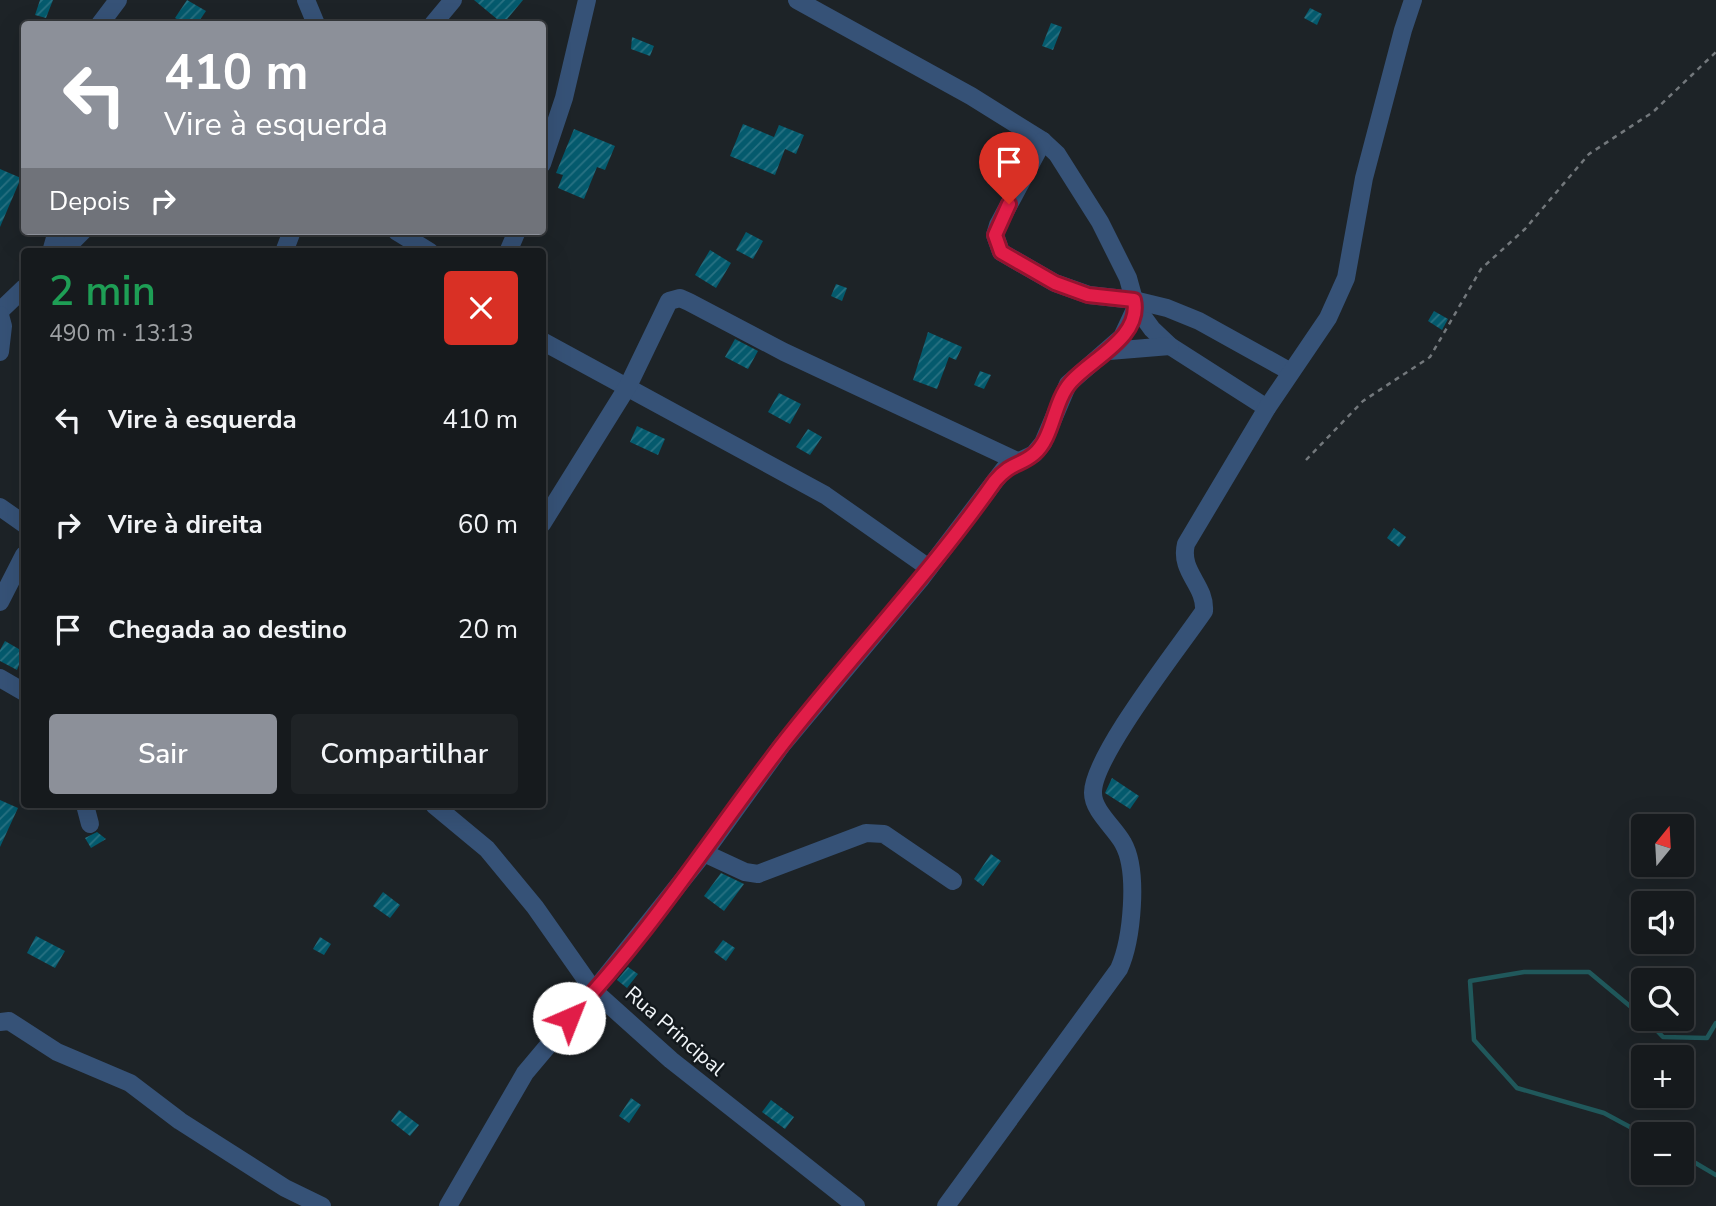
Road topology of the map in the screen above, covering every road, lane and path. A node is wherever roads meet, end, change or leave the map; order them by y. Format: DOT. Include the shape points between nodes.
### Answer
graph roads {
  1 [pos="118,0"];
  2 [pos="306,0"];
  3 [pos="453,0"];
  4 [pos="587,0"];
  5 [pos="797,0"];
  6 [pos="1413,0"];
  7 [pos="102,21"];
  8 [pos="315,21"];
  9 [pos="436,21"];
  10 [pos="1716,52"];
  11 [pos="1043,141"];
  12 [pos="546,152"];
  13 [pos="79,235"];
  14 [pos="402,235"];
  15 [pos="66,248"];
  16 [pos="424,248"];
  17 [pos="21,291"];
  18 [pos="1135,303"];
  19 [pos="0,313"];
  20 [pos="546,343"];
  21 [pos="1170,346"];
  22 [pos="1109,351"];
  23 [pos="0,352"];
  24 [pos="1291,372"];
  25 [pos="628,386"];
  26 [pos="1267,408"];
  27 [pos="1306,460"];
  28 [pos="1017,461"];
  29 [pos="0,507"];
  30 [pos="546,518"];
  31 [pos="21,522"];
  32 [pos="21,561"];
  33 [pos="929,568"];
  34 [pos="0,602"];
  35 [pos="0,678"];
  36 [pos="21,690"];
  37 [pos="86,808"];
  38 [pos="438,808"];
  39 [pos="90,824"];
  40 [pos="704,853"];
  41 [pos="953,881"];
  42 [pos="594,991"];
  43 [pos="0,1022"];
  44 [pos="321,1206"];
  45 [pos="448,1206"];
  46 [pos="856,1206"];
  47 [pos="946,1206"];
  1 -- 7 [label="street"];
  2 -- 8 [label="street"];
  3 -- 9 [label="street"];
  4 -- 12 [label="street"];
  5 -- 11 [label="street"];
  6 -- 24 [label="street" via="1364,178 1346,278 1328,318"];
  10 -- 27 [label="path" via="1653,112 1588,154 1525,229 1481,269 1430,357 1363,401"];
  11 -- 18 [label="street" via="1057,153 1100,222"];
  11 -- 18 [label="street" via="998,225 995,235 1001,252 1071,291"];
  13 -- 15 [label="street"];
  14 -- 16 [label="street"];
  17 -- 19 [label="street"];
  18 -- 21 [label="street" via="1152,330"];
  18 -- 22 [label="street" via="1122,337"];
  18 -- 24 [label="street" via="1199,321"];
  19 -- 23 [label="street"];
  20 -- 25 [label="street"];
  21 -- 22 [label="street"];
  21 -- 26 [label="street"];
  22 -- 28 [label="street" via="1068,384 1043,443 1034,454"];
  24 -- 26 [label="street"];
  25 -- 28 [label="street" via="669,301 680,298"];
  25 -- 30 [label="street"];
  25 -- 33 [label="street" via="825,495"];
  26 -- 47 [label="street" via="1186,544 1183,556 1205,599 1204,611 1107,752 1093,786 1095,803 1127,852 1132,918 1126,953 1119,969"];
  28 -- 33 [label="street" via="995,481"];
  29 -- 31 [label="street"];
  32 -- 34 [label="street"];
  33 -- 40 [label="street" via="782,745"];
  35 -- 36 [label="street"];
  37 -- 39 [label="street"];
  38 -- 42 [label="street, Rua Principal" via="487,849 536,907"];
  40 -- 41 [label="street" via="758,874 849,837 884,834"];
  40 -- 42 [label="street"];
  42 -- 45 [label="street" via="525,1073"];
  42 -- 46 [label="street, Rua Principal" via="671,1060"];
  43 -- 44 [label="street" via="9,1021 57,1052 120,1077 180,1121"];
}
